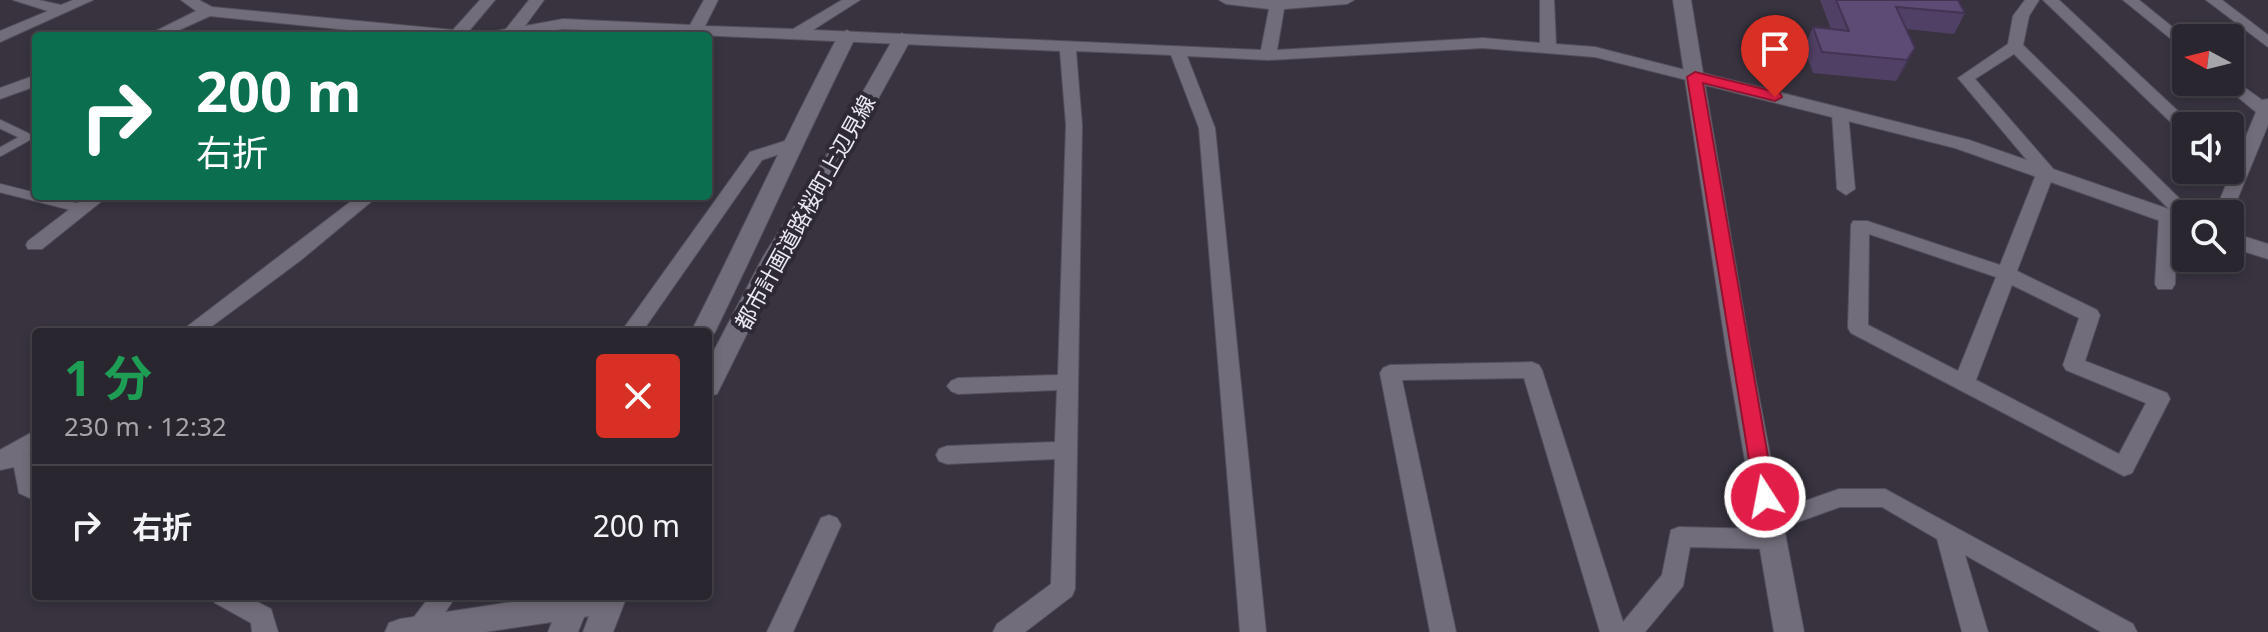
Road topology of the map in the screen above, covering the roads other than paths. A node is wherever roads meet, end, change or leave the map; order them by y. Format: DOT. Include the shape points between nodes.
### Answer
graph roads {
  1 [pos="20,0"];
  2 [pos="86,0"];
  3 [pos="188,0"];
  4 [pos="488,0"];
  5 [pos="537,0"];
  6 [pos="711,0"];
  7 [pos="853,0"];
  8 [pos="1226,0"];
  9 [pos="1347,0"];
  10 [pos="1547,0"];
  11 [pos="1682,0"];
  12 [pos="2032,0"];
  13 [pos="2050,0"];
  14 [pos="2130,0"];
  15 [pos="2213,0"];
  16 [pos="1278,2"];
  17 [pos="62,10"];
  18 [pos="208,11"];
  19 [pos="328,25"];
  20 [pos="695,30"];
  21 [pos="163,32"];
  22 [pos="318,32"];
  23 [pos="418,32"];
  24 [pos="460,32"];
  25 [pos="512,32"];
  26 [pos="524,32"];
  27 [pos="796,34"];
  28 [pos="2172,34"];
  29 [pos="847,36"];
  30 [pos="0,37"];
  31 [pos="902,39"];
  32 [pos="2268,42"];
  33 [pos="2015,46"];
  34 [pos="1548,47"];
  35 [pos="1068,48"];
  36 [pos="1177,51"];
  37 [pos="1268,55"];
  38 [pos="1695,77"];
  39 [pos="32,82"];
  40 [pos="2244,93"];
  41 [pos="0,94"];
  42 [pos="2267,110"];
  43 [pos="1840,113"];
  44 [pos="2172,114"];
  45 [pos="0,124"];
  46 [pos="791,144"];
  47 [pos="2244,151"];
  48 [pos="0,152"];
  49 [pos="2046,171"];
  50 [pos="0,188"];
  51 [pos="1846,189"];
  52 [pos="32,196"];
  53 [pos="47,200"];
  54 [pos="94,200"];
  55 [pos="364,200"];
  56 [pos="2172,201"];
  57 [pos="83,209"];
  58 [pos="2172,218"];
  59 [pos="2244,244"];
  60 [pos="35,245"];
  61 [pos="2172,247"];
  62 [pos="2268,252"];
  63 [pos="2007,274"];
  64 [pos="2165,284"];
  65 [pos="195,328"];
  66 [pos="634,328"];
  67 [pos="705,328"];
  68 [pos="712,379"];
  69 [pos="1068,382"];
  70 [pos="1964,384"];
  71 [pos="958,386"];
  72 [pos="14,448"];
  73 [pos="1066,450"];
  74 [pos="947,455"];
  75 [pos="32,490"];
  76 [pos="829,525"];
  77 [pos="1771,531"];
  78 [pos="1947,532"];
  79 [pos="231,600"];
  80 [pos="440,600"];
  81 [pos="605,600"];
  82 [pos="610,600"];
  83 [pos="571,611"];
  84 [pos="410,630"];
  85 [pos="265,632"];
  86 [pos="598,632"];
  87 [pos="780,632"];
  88 [pos="1006,632"];
  89 [pos="1253,632"];
  90 [pos="1443,632"];
  91 [pos="1613,632"];
  92 [pos="1630,632"];
  93 [pos="1789,632"];
  94 [pos="1975,632"];
  95 [pos="2124,632"];
  1 -- 17 [label="street"];
  2 -- 17 [label="street"];
  3 -- 18 [label="street"];
  4 -- 24 [label="street"];
  5 -- 25 [label="street"];
  6 -- 20 [label="street"];
  7 -- 27 [label="street"];
  8 -- 16 [label="street"];
  9 -- 16 [label="street"];
  10 -- 34 [label="street"];
  11 -- 38 [label="street"];
  12 -- 33 [label="street" via="2021,16"];
  13 -- 44 [label="street"];
  14 -- 28 [label="street"];
  15 -- 32 [label="street"];
  16 -- 37 [label="street"];
  17 -- 30 [label="street"];
  18 -- 19 [label="street"];
  18 -- 21 [label="street"];
  19 -- 22 [label="street"];
  19 -- 23 [label="street"];
  20 -- 26 [label="street" via="563,24"];
  20 -- 27 [label="street"];
  27 -- 29 [label="street"];
  29 -- 31 [label="street"];
  29 -- 46 [label="street, 都市計画道路桜町上辺見線"];
  31 -- 35 [label="street"];
  31 -- 68 [label="street, 都市計画道路桜町上辺見線" via="774,257"];
  33 -- 49 [label="street" via="1966,78"];
  33 -- 56 [label="street"];
  34 -- 37 [label="street" via="1483,43"];
  34 -- 38 [label="street" via="1595,52"];
  35 -- 36 [label="street"];
  35 -- 69 [label="street" via="1074,125"];
  36 -- 37 [label="street"];
  36 -- 89 [label="street" via="1207,128"];
  38 -- 43 [label="street"];
  38 -- 77 [label="street"];
  39 -- 41 [label="street"];
  40 -- 42 [label="street"];
  42 -- 47 [label="street"];
  43 -- 49 [label="street"];
  43 -- 51 [label="street"];
  45 -- 48 [label="lane" via="27,137"];
  46 -- 66 [label="street" via="756,156"];
  46 -- 67 [label="street, 都市計画道路桜町上辺見線"];
  49 -- 58 [label="street"];
  49 -- 63 [label="street"];
  50 -- 52 [label="lane"];
  53 -- 57 [label="lane"];
  54 -- 57 [label="street"];
  55 -- 65 [label="street"];
  57 -- 60 [label="street"];
  59 -- 62 [label="street"];
  61 -- 64 [label="street"];
  63 -- 70 [label="street"];
  63 -- 70 [label="street" via="1860,225 1858,328"];
  63 -- 70 [label="street" via="2090,315 2073,365 2159,399 2124,467"];
  69 -- 71 [label="street"];
  69 -- 73 [label="street"];
  72 -- 75 [label="street" via="25,461 27,487"];
  73 -- 74 [label="street"];
  73 -- 88 [label="street" via="1063,589"];
  76 -- 87 [label="street"];
  77 -- 78 [label="street" via="1839,498 1885,498"];
  77 -- 92 [label="street" via="1679,537 1674,579"];
  77 -- 93 [label="street"];
  78 -- 94 [label="street"];
  78 -- 95 [label="street"];
  79 -- 85 [label="street" via="262,617"];
  80 -- 84 [label="street"];
  81 -- 83 [label="street"];
  82 -- 86 [label="street"];
  83 -- 84 [label="street"];
  90 -- 91 [label="street" via="1390,373 1532,370"];
}
